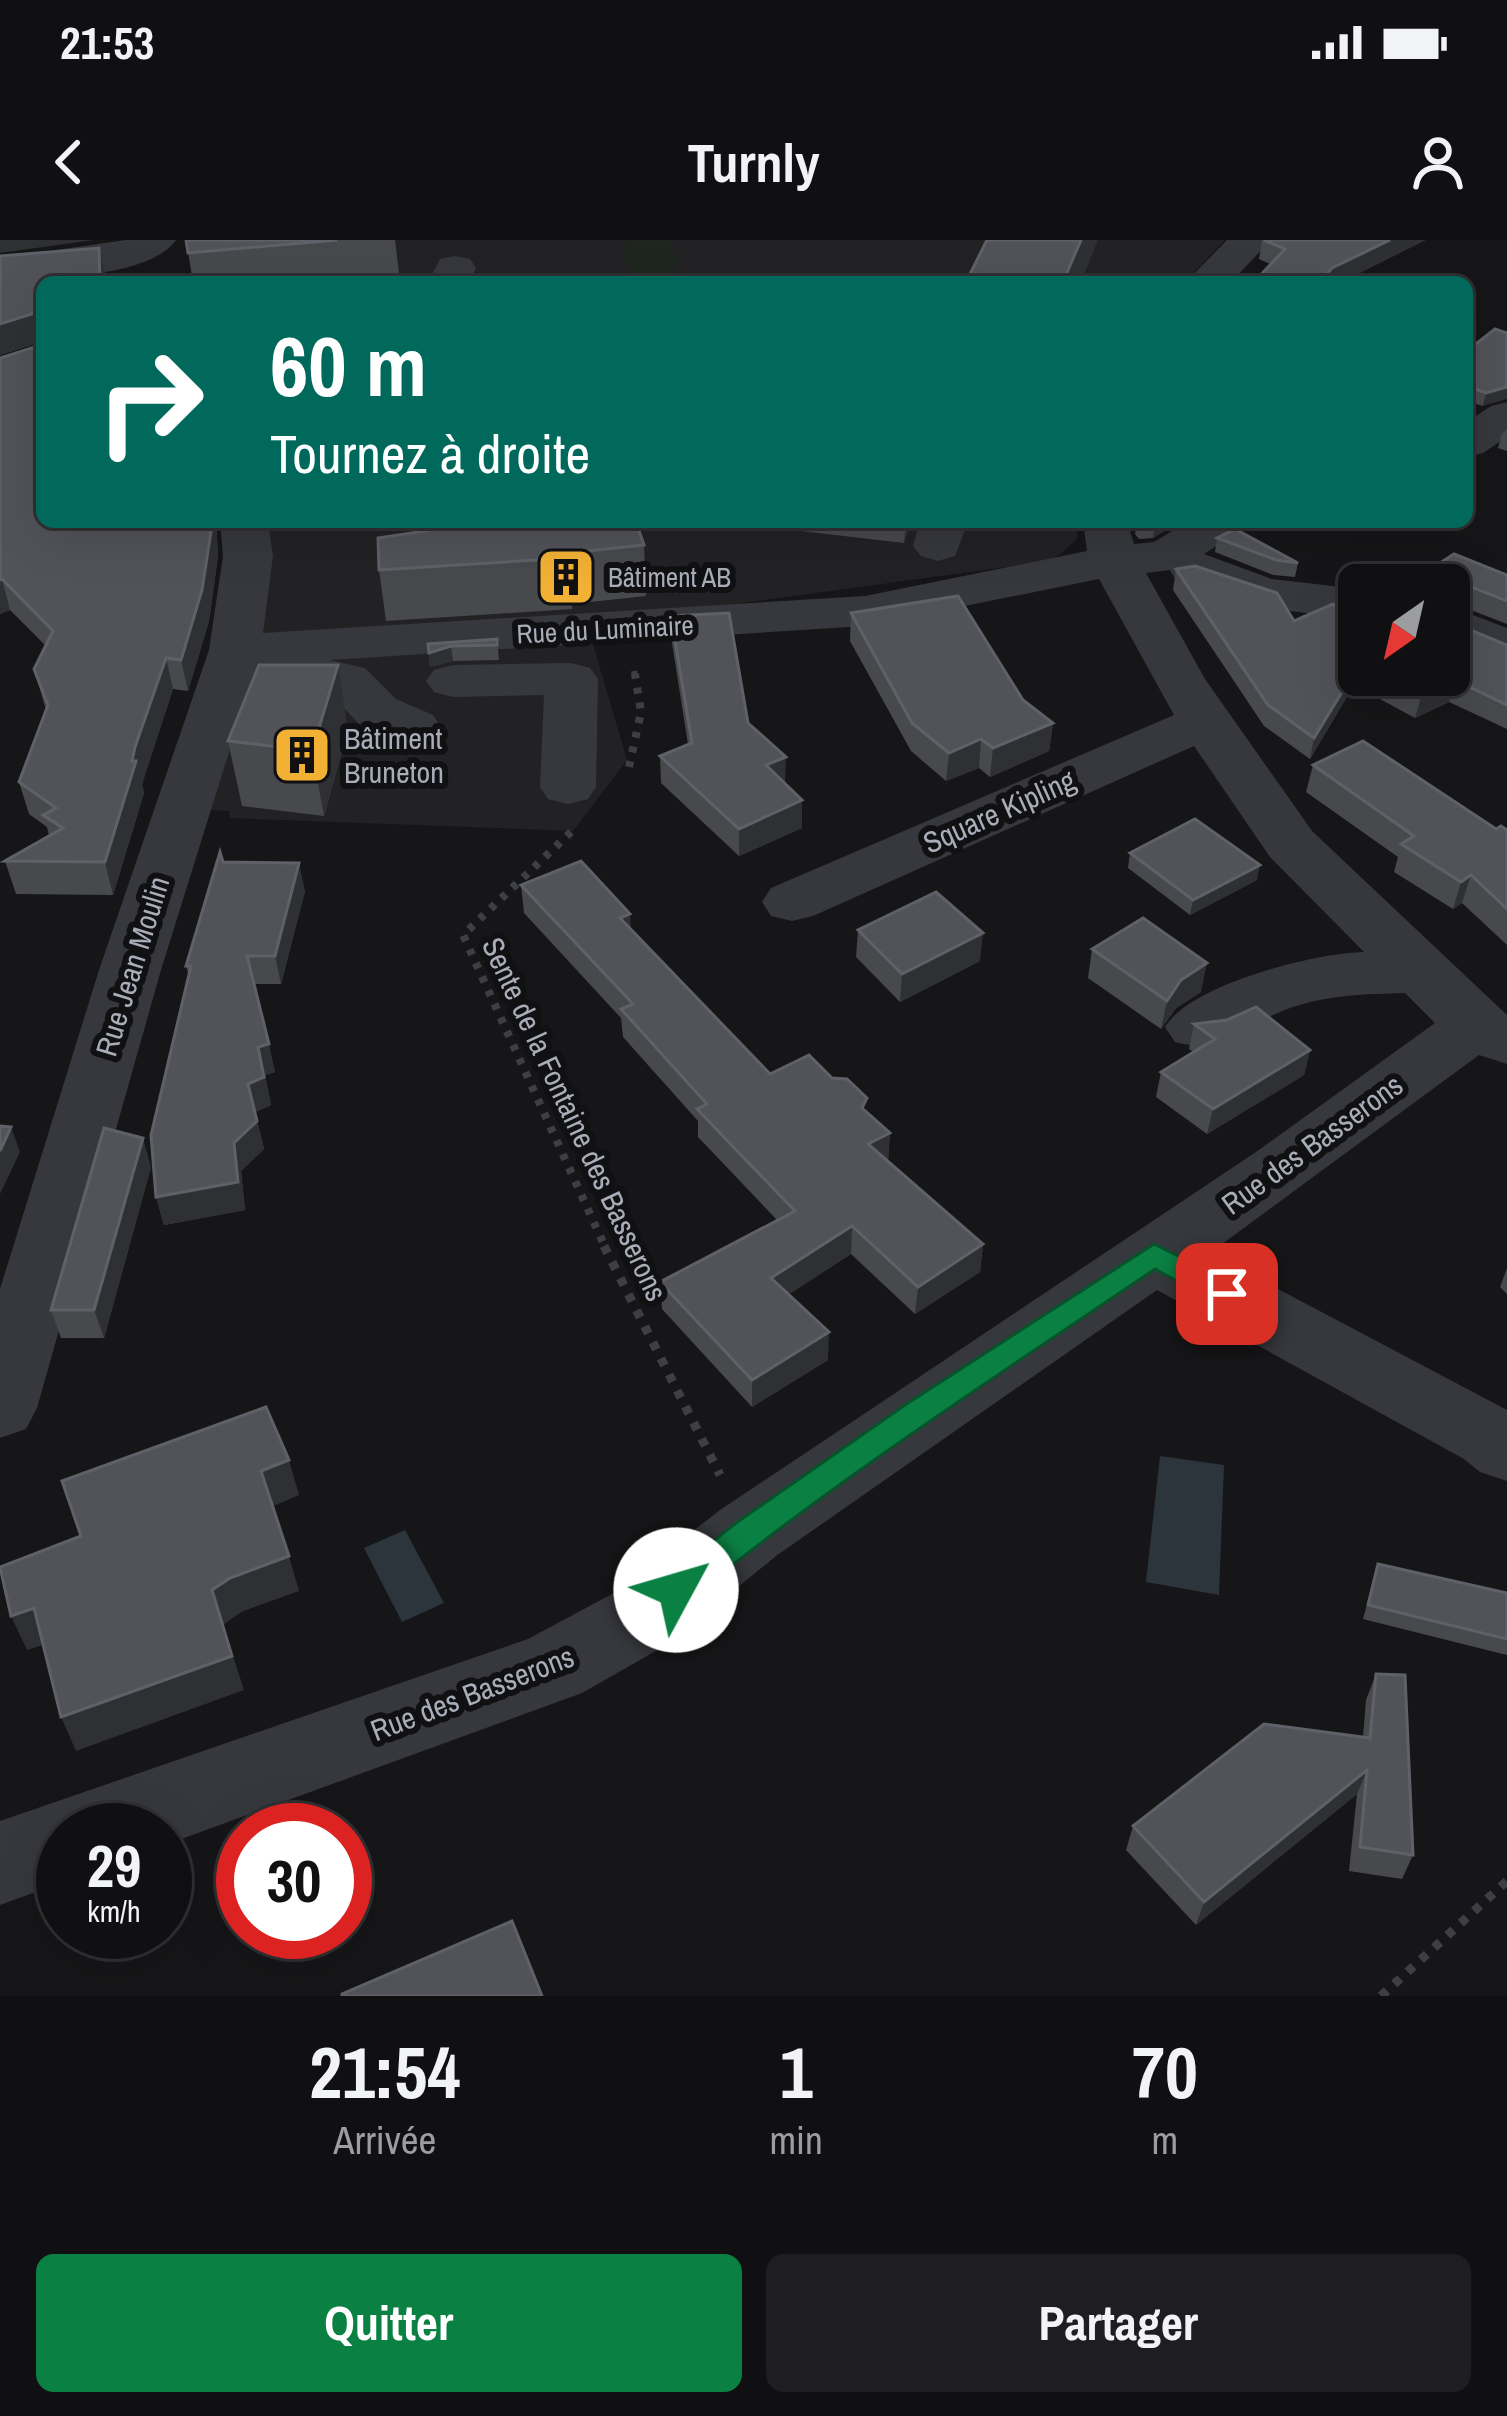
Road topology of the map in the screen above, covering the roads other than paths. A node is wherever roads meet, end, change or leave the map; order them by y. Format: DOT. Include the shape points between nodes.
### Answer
graph roads {
  1 [pos="1251,240"];
  2 [pos="152,257"];
  3 [pos="0,270"];
  4 [pos="1213,276"];
  5 [pos="1507,416"];
  6 [pos="1473,438"];
  7 [pos="245,528"];
  8 [pos="1198,528"];
  9 [pos="1128,546"];
  10 [pos="1338,602"];
  11 [pos="1470,631"];
  12 [pos="1507,648"];
  13 [pos="235,650"];
  14 [pos="453,681"];
  15 [pos="1205,721"];
  16 [pos="413,727"];
  17 [pos="586,799"];
  18 [pos="792,902"];
  19 [pos="1421,972"];
  20 [pos="1197,1027"];
  21 [pos="1491,1034"];
  22 [pos="1154,1255"];
  23 [pos="0,1408"];
  24 [pos="1507,1450"];
  25 [pos="171,1803"];
  26 [pos="36,1850"];
  27 [pos="0,1863"];
  1 -- 4 [label="street"];
  2 -- 3 [label="street"];
  5 -- 6 [label="street"];
  7 -- 13 [label="street, Rue Jean Moulin"];
  8 -- 9 [label="street"];
  9 -- 10 [label="street" via="1263,593"];
  9 -- 13 [label="street, Rue du Luminaire" via="865,611"];
  9 -- 15 [label="street, Rue des Basserons"];
  11 -- 12 [label="street"];
  13 -- 16 [label="street" via="346,679 377,711"];
  13 -- 23 [label="street, Rue Jean Moulin"];
  14 -- 17 [label="street" via="571,679"];
  15 -- 18 [label="street, Square Kipling"];
  15 -- 19 [label="street, Rue des Basserons" via="1292,844"];
  19 -- 20 [label="street" via="1326,977 1269,992"];
  19 -- 21 [label="street, Rue des Basserons"];
  21 -- 22 [label="street, Rue des Basserons"];
  22 -- 24 [label="street"];
  22 -- 25 [label="street, Rue des Basserons" via="748,1533 640,1619 553,1667"];
  26 -- 27 [label="street"];
}
